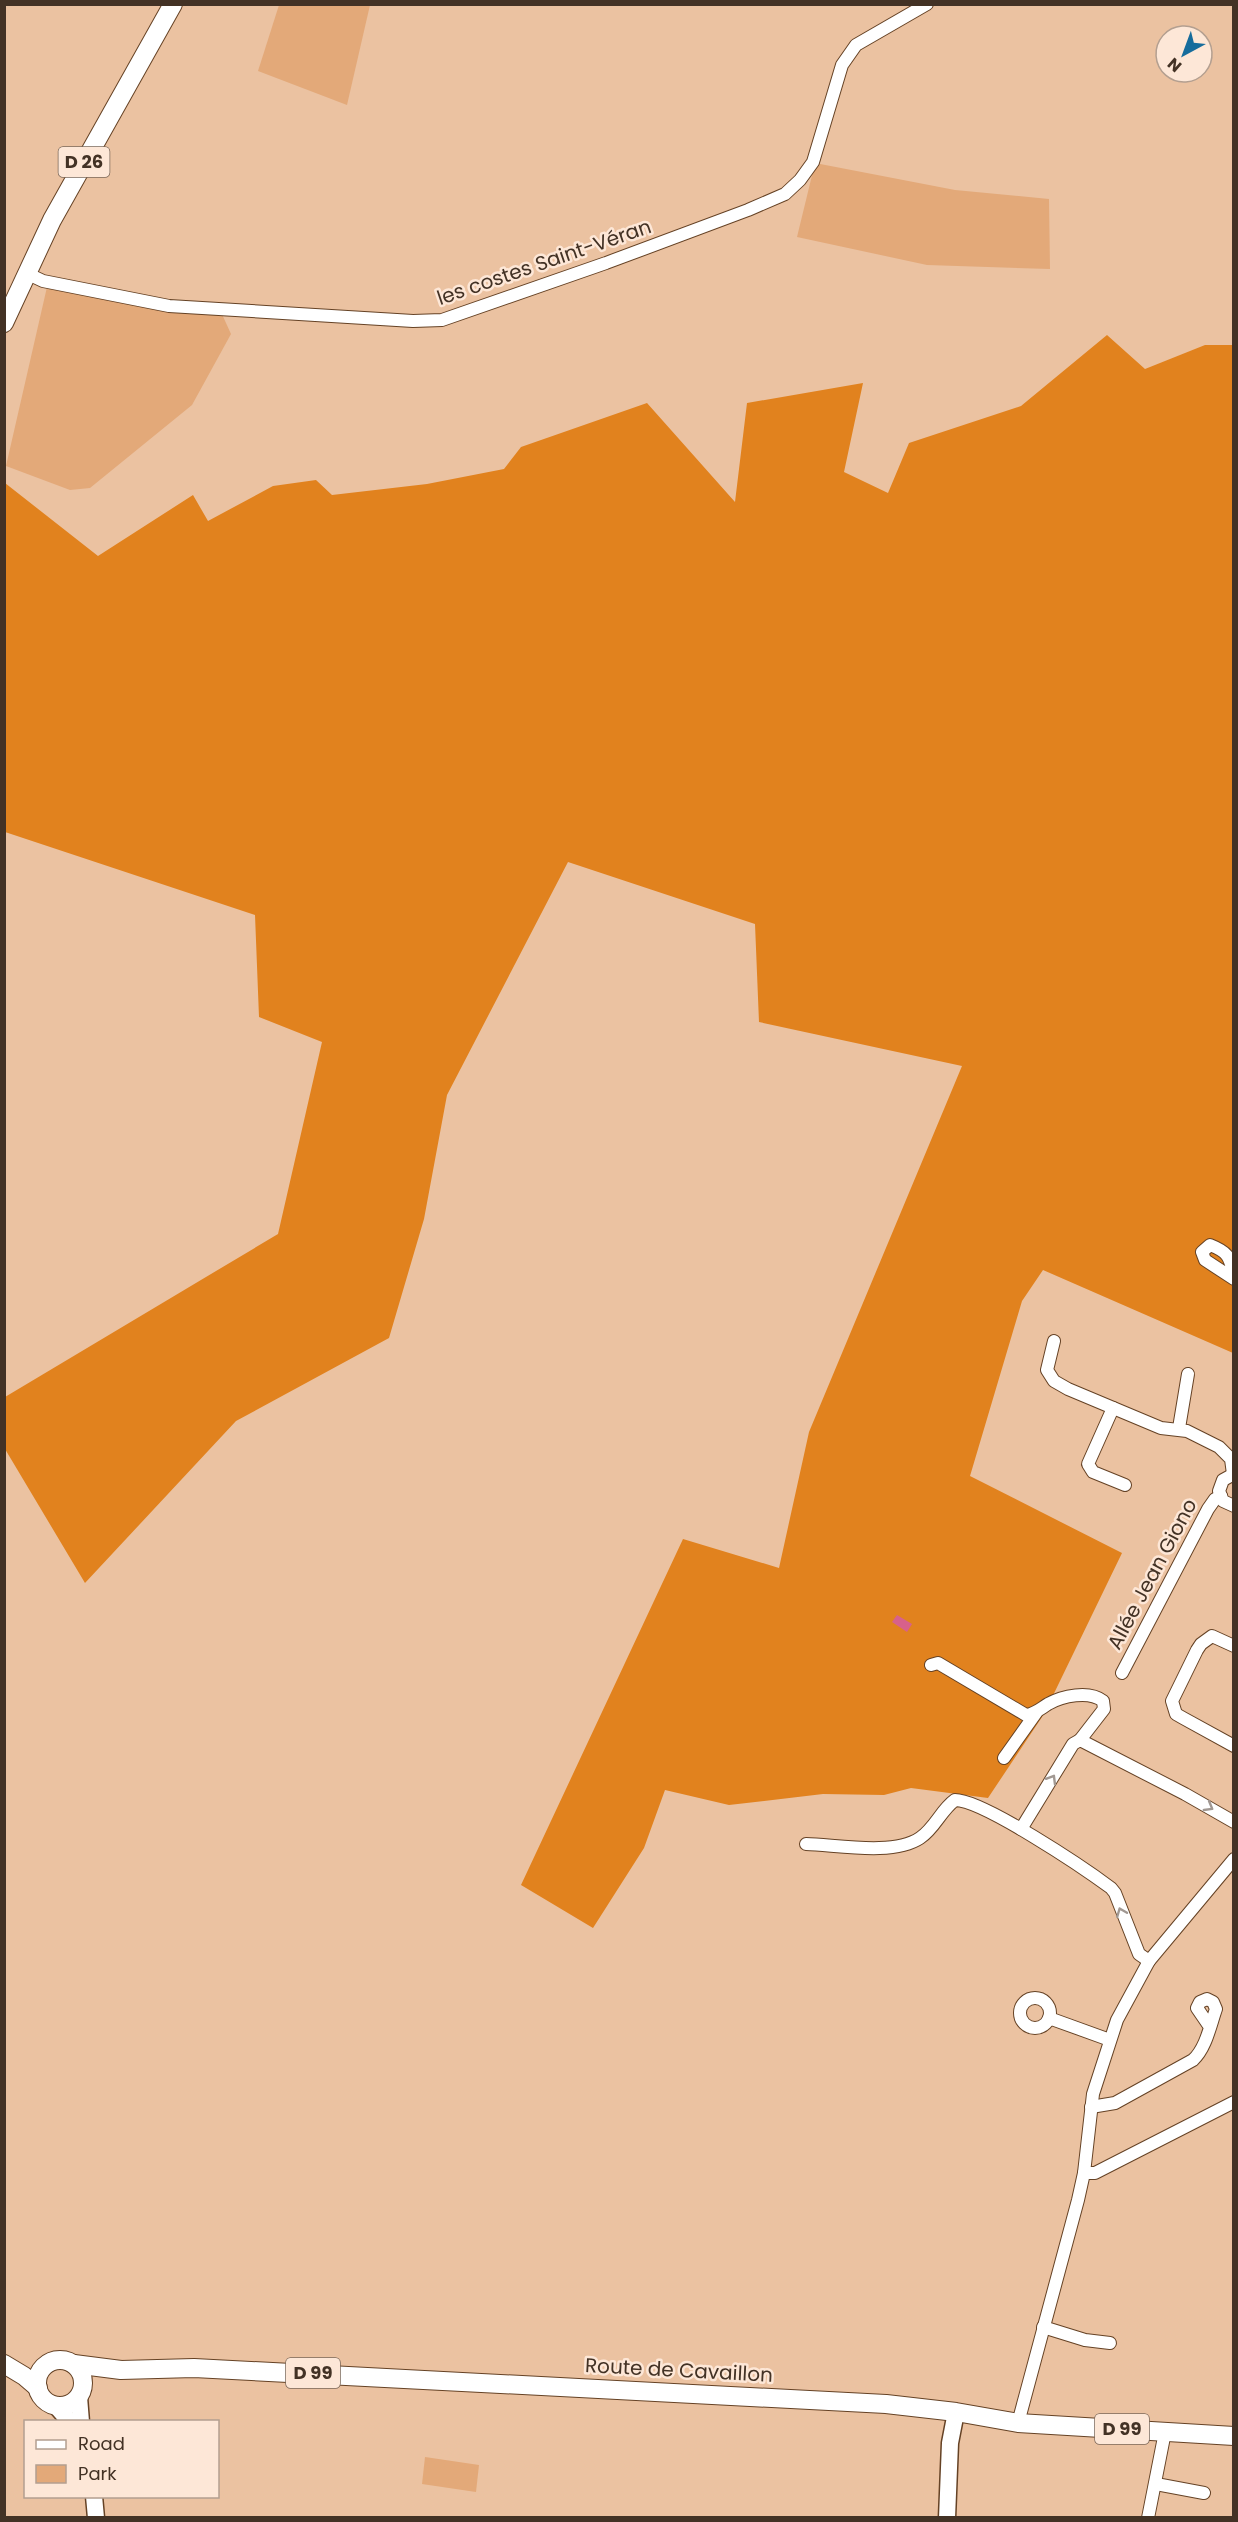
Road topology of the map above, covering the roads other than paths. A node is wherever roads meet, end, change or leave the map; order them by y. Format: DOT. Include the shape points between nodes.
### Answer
graph roads {
  1 [pos="173,4"];
  2 [pos="927,4"];
  3 [pos="26,273"];
  4 [pos="4,323"];
  5 [pos="1233,1274"];
  6 [pos="1233,1279"];
  7 [pos="1054,1341"];
  8 [pos="1188,1374"];
  9 [pos="1113,1408"];
  10 [pos="1179,1428"];
  11 [pos="1233,1474"];
  12 [pos="1125,1485"];
  13 [pos="1221,1496"];
  14 [pos="1233,1506"];
  15 [pos="1233,1646"];
  16 [pos="931,1665"];
  17 [pos="1122,1673"];
  18 [pos="1036,1713"];
  19 [pos="1080,1740"];
  20 [pos="1233,1746"];
  21 [pos="1004,1758"];
  22 [pos="1233,1822"];
  23 [pos="1021,1829"];
  24 [pos="806,1844"];
  25 [pos="1233,1859"];
  26 [pos="1149,1961"];
  27 [pos="1049,2018"];
  28 [pos="1210,2027"];
  29 [pos="1110,2040"];
  30 [pos="1233,2102"];
  31 [pos="1091,2107"];
  32 [pos="1084,2173"];
  33 [pos="1043,2327"];
  34 [pos="1110,2343"];
  35 [pos="4,2363"];
  36 [pos="74,2364"];
  37 [pos="44,2367"];
  38 [pos="121,2370"];
  39 [pos="38,2388"];
  40 [pos="81,2393"];
  41 [pos="56,2406"];
  42 [pos="956,2412"];
  43 [pos="69,2420"];
  44 [pos="81,2420"];
  45 [pos="1018,2422"];
  46 [pos="1165,2432"];
  47 [pos="1233,2436"];
  48 [pos="1156,2484"];
  49 [pos="1204,2493"];
  50 [pos="94,2498"];
  51 [pos="96,2517"];
  52 [pos="947,2517"];
  53 [pos="1148,2517"];
  1 -- 3 [label="main road, D 26"];
  2 -- 3 [label="street, les costes Saint-Véran" via="856,45 842,65 813,162 785,194 606,263 442,320 170,306"];
  3 -- 4 [label="main road, D 26"];
  5 -- 6 [label="street" via="1223,1250 1210,1245 1202,1252 1205,1260"];
  7 -- 9 [label="street" via="1047,1370 1054,1381"];
  8 -- 10 [label="street"];
  9 -- 10 [label="street" via="1161,1428"];
  9 -- 12 [label="street" via="1088,1464 1093,1472"];
  10 -- 11 [label="street" via="1227,1453"];
  11 -- 13 [label="street, Allée Jean Giono" via="1221,1483"];
  13 -- 14 [label="street"];
  13 -- 17 [label="street, Allée Jean Giono" via="1208,1509"];
  15 -- 20 [label="street" via="1212,1636 1201,1644 1172,1701 1176,1714"];
  16 -- 18 [label="street" via="938,1663 1021,1713"];
  18 -- 19 [label="street" via="1068,1697 1100,1699 1104,1710"];
  18 -- 21 [label="street"];
  19 -- 22 [label="street, one-way"];
  23 -- 19 [label="street, one-way" via="1073,1744"];
  23 -- 24 [label="street" via="974,1804 955,1800 920,1838 897,1848"];
  26 -- 23 [label="street, one-way" via="1139,1954 1111,1888"];
  25 -- 26 [label="street"];
  26 -- 29 [label="street"];
  27 -- 29 [label="street"];
  28 -- 31 [label="street" via="1193,2060 1115,2103"];
  29 -- 31 [label="street"];
  30 -- 32 [label="street" via="1095,2173"];
  31 -- 32 [label="street"];
  32 -- 33 [label="street"];
  33 -- 34 [label="street"];
  33 -- 45 [label="street"];
  35 -- 37 [label="main road"];
  35 -- 39 [label="main road"];
  36 -- 37 [label="main road" via="58,2360"];
  36 -- 38 [label="main road, Route de Cavaillon / D 99"];
  36 -- 40 [label="main road" via="82,2375"];
  37 -- 39 [label="main road" via="38,2376"];
  38 -- 40 [label="main road, Route de Cavaillon / D 99"];
  38 -- 42 [label="main road, Route de Cavaillon / D 99" via="194,2368 658,2390"];
  39 -- 41 [label="main road" via="44,2400"];
  40 -- 41 [label="main road" via="69,2405"];
  40 -- 44 [label="street"];
  41 -- 43 [label="street"];
  42 -- 45 [label="main road, Route de Cavaillon / D 99"];
  42 -- 52 [label="street" via="950,2443"];
  45 -- 46 [label="main road, Route de Cavaillon / D 99"];
  46 -- 47 [label="main road, Route de Cavaillon / D 99"];
  46 -- 48 [label="street"];
  48 -- 49 [label="street"];
  48 -- 53 [label="street"];
  50 -- 51 [label="street"];
}
